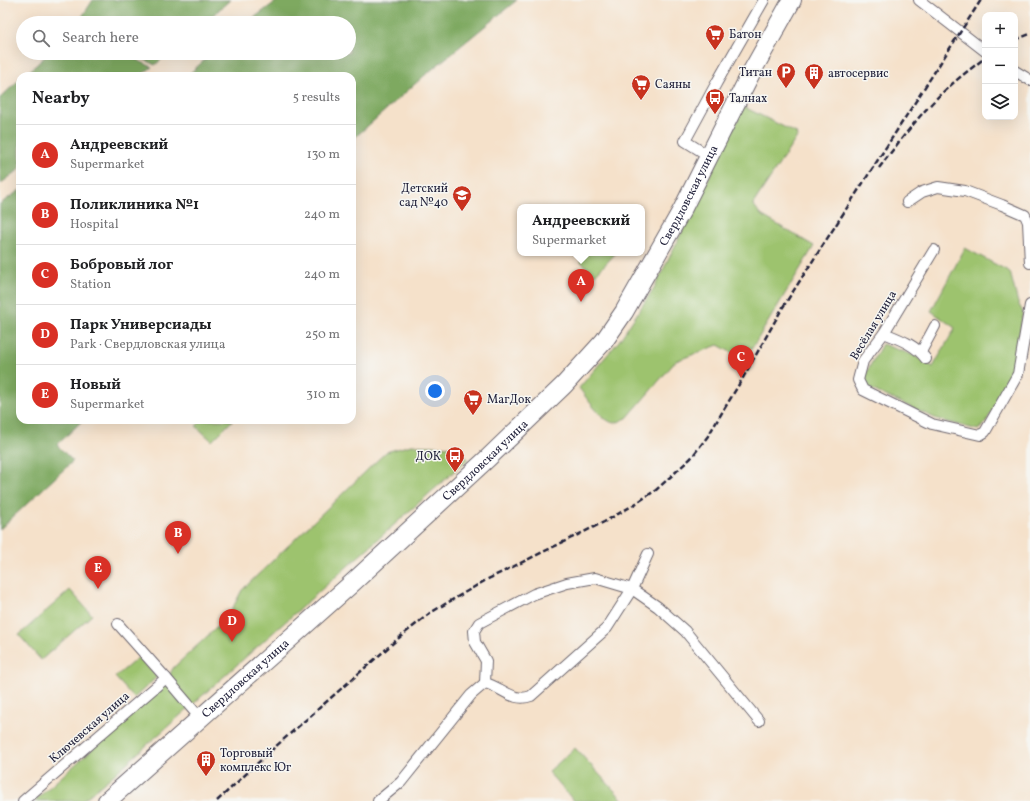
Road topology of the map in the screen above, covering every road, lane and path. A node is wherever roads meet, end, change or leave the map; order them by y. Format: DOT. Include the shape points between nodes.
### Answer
graph roads {
  1 [pos="764,0"];
  2 [pos="792,0"];
  3 [pos="919,0"];
  4 [pos="982,49"];
  5 [pos="1018,73"];
  6 [pos="1030,80"];
  7 [pos="709,156"];
  8 [pos="907,202"];
  9 [pos="934,250"];
  10 [pos="1030,263"];
  11 [pos="1030,306"];
  12 [pos="935,326"];
  13 [pos="884,333"];
  14 [pos="648,554"];
  15 [pos="632,589"];
  16 [pos="118,624"];
  17 [pos="163,674"];
  18 [pos="485,683"];
  19 [pos="200,718"];
  20 [pos="760,721"];
  21 [pos="24,801"];
  22 [pos="107,801"];
  23 [pos="378,801"];
  1 -- 7 [label="street" via="685,141"];
  2 -- 7 [label="highway, Свердловская улица" via="757,61"];
  3 -- 4 [label="street"];
  5 -- 6 [label="street"];
  7 -- 19 [label="highway, Свердловская улица" via="682,210 624,312 604,341 564,385 487,459"];
  8 -- 10 [label="street" via="922,192 938,187 965,191 1025,215 1028,222"];
  9 -- 13 [label="street, Весёлая улица"];
  11 -- 13 [label="street, Весёлая улица" via="1018,374 985,432 980,435 932,424 864,390 858,380 863,362"];
  12 -- 13 [label="street" via="923,356 902,341"];
  14 -- 15 [label="street"];
  15 -- 18 [label="street" via="607,628 531,696 516,698"];
  15 -- 18 [label="street" via="595,578 567,583 534,594 480,623 474,631 475,642 486,661"];
  15 -- 20 [label="street" via="658,607 685,632"];
  16 -- 17 [label="street"];
  17 -- 19 [label="street"];
  17 -- 21 [label="street, Ключевская улица"];
  18 -- 23 [label="street" via="471,695 401,782"];
  19 -- 22 [label="highway, Свердловская улица"];
}
